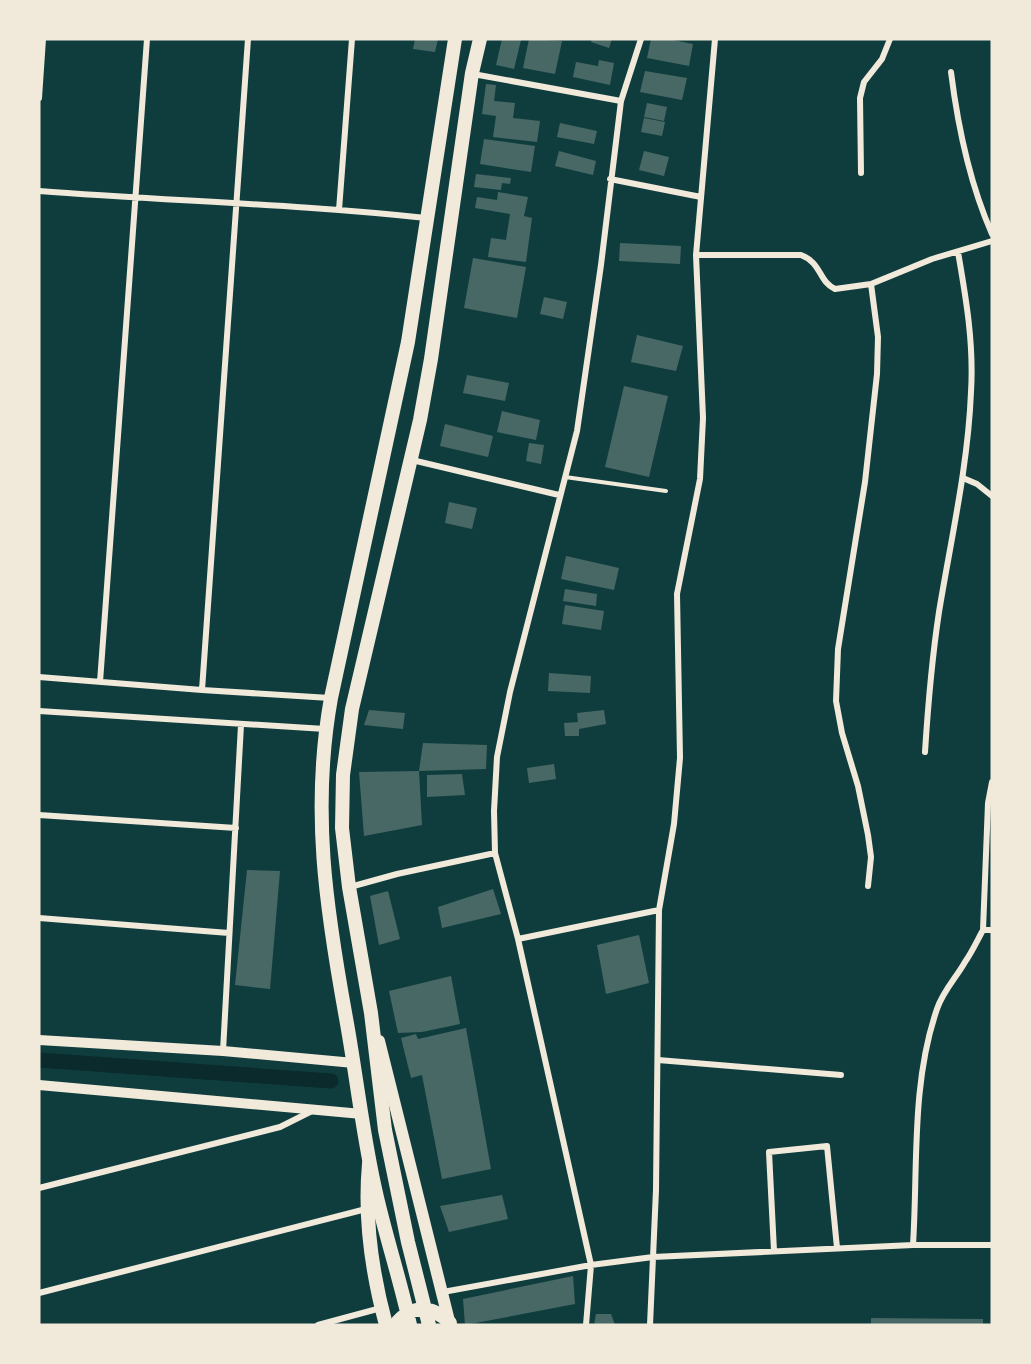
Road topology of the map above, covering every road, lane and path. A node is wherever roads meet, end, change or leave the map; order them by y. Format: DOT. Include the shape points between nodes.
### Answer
graph roads {
  1 [pos="43,39"];
  2 [pos="147,39"];
  3 [pos="248,39"];
  4 [pos="352,39"];
  5 [pos="455,39"];
  6 [pos="480,39"];
  7 [pos="641,39"];
  8 [pos="716,39"];
  9 [pos="890,39"];
  10 [pos="951,72"];
  11 [pos="472,73"];
  12 [pos="39,98"];
  13 [pos="621,101"];
  14 [pos="861,173"];
  15 [pos="610,179"];
  16 [pos="39,191"];
  17 [pos="700,197"];
  18 [pos="135,199"];
  19 [pos="236,204"];
  20 [pos="339,210"];
  21 [pos="427,218"];
  22 [pos="992,234"];
  23 [pos="992,241"];
  24 [pos="958,252"];
  25 [pos="696,255"];
  26 [pos="871,284"];
  27 [pos="412,460"];
  28 [pos="564,477"];
  29 [pos="963,478"];
  30 [pos="666,491"];
  31 [pos="559,495"];
  32 [pos="992,496"];
  33 [pos="39,677"];
  34 [pos="100,682"];
  35 [pos="202,690"];
  36 [pos="331,698"];
  37 [pos="39,711"];
  38 [pos="241,726"];
  39 [pos="325,729"];
  40 [pos="925,752"];
  41 [pos="992,782"];
  42 [pos="39,815"];
  43 [pos="236,828"];
  44 [pos="495,853"];
  45 [pos="868,886"];
  46 [pos="350,887"];
  47 [pos="659,910"];
  48 [pos="39,918"];
  49 [pos="983,930"];
  50 [pos="992,930"];
  51 [pos="229,933"];
  52 [pos="518,939"];
  53 [pos="371,1013"];
  54 [pos="39,1040"];
  55 [pos="223,1051"];
  56 [pos="658,1060"];
  57 [pos="354,1063"];
  58 [pos="842,1075"];
  59 [pos="39,1085"];
  60 [pos="314,1110"];
  61 [pos="362,1114"];
  62 [pos="369,1159"];
  63 [pos="39,1188"];
  64 [pos="366,1209"];
  65 [pos="913,1245"];
  66 [pos="992,1245"];
  67 [pos="837,1248"];
  68 [pos="774,1251"];
  69 [pos="653,1257"];
  70 [pos="591,1265"];
  71 [pos="443,1292"];
  72 [pos="39,1293"];
  73 [pos="382,1308"];
  74 [pos="425,1308"];
  75 [pos="409,1319"];
  76 [pos="450,1324"];
  77 [pos="318,1325"];
  78 [pos="386,1325"];
  79 [pos="395,1325"];
  80 [pos="429,1325"];
  81 [pos="586,1325"];
  82 [pos="650,1325"];
  1 -- 12 [label="street"];
  2 -- 18 [label="street"];
  3 -- 19 [label="street"];
  4 -- 20 [label="street"];
  5 -- 21 [label="main road"];
  6 -- 11 [label="main road"];
  7 -- 13 [label="street"];
  8 -- 17 [label="street"];
  9 -- 14 [label="street" via="882,59 864,82 860,98"];
  10 -- 22 [label="street" via="969,171"];
  11 -- 13 [label="street"];
  11 -- 27 [label="main road" via="431,359"];
  13 -- 15 [label="street"];
  15 -- 17 [label="street"];
  15 -- 28 [label="street" via="577,431"];
  16 -- 18 [label="street"];
  17 -- 25 [label="street"];
  18 -- 19 [label="street"];
  18 -- 34 [label="street"];
  19 -- 20 [label="street"];
  19 -- 35 [label="street"];
  20 -- 21 [label="street"];
  21 -- 36 [label="main road" via="408,342"];
  23 -- 24 [label="street"];
  24 -- 26 [label="street"];
  24 -- 29 [label="street" via="972,355"];
  25 -- 26 [label="street" via="801,255 810,259 825,281 836,289"];
  25 -- 47 [label="street" via="703,418 700,479 677,594 680,758 674,824"];
  26 -- 45 [label="street" via="878,374 838,649 836,701 868,835"];
  27 -- 31 [label="street"];
  27 -- 46 [label="main road" via="352,710 343,775 342,828"];
  28 -- 30 [label="lane"];
  28 -- 31 [label="street"];
  29 -- 32 [label="street"];
  29 -- 40 [label="street" via="934,649"];
  31 -- 44 [label="street" via="497,757"];
  33 -- 34 [label="street"];
  34 -- 35 [label="street"];
  35 -- 36 [label="street"];
  36 -- 39 [label="main road"];
  37 -- 38 [label="street"];
  38 -- 39 [label="street"];
  38 -- 43 [label="street"];
  39 -- 57 [label="main road" via="321,850"];
  41 -- 49 [label="street"];
  42 -- 43 [label="street"];
  43 -- 51 [label="street"];
  44 -- 46 [label="street"];
  44 -- 52 [label="street"];
  46 -- 53 [label="main road"];
  47 -- 52 [label="street"];
  47 -- 56 [label="street"];
  48 -- 51 [label="street"];
  49 -- 50 [label="street"];
  49 -- 65 [label="street" via="938,1007 927,1046 920,1095"];
  51 -- 55 [label="street"];
  52 -- 70 [label="street"];
  53 -- 71 [label="main road"];
  53 -- 74 [label="main road" via="385,1130"];
  54 -- 55 [label="street"];
  55 -- 57 [label="street"];
  56 -- 58 [label="street"];
  56 -- 69 [label="street"];
  57 -- 61 [label="main road"];
  59 -- 60 [label="street"];
  60 -- 61 [label="street"];
  60 -- 63 [label="street" via="280,1127"];
  61 -- 62 [label="main road"];
  62 -- 64 [label="main road"];
  62 -- 75 [label="main road"];
  64 -- 72 [label="street"];
  64 -- 73 [label="main road"];
  65 -- 66 [label="street"];
  65 -- 67 [label="street"];
  67 -- 68 [label="street"];
  67 -- 68 [label="street" via="827,1146 768,1152"];
  68 -- 69 [label="street"];
  69 -- 70 [label="street"];
  69 -- 82 [label="street"];
  70 -- 71 [label="street"];
  70 -- 81 [label="street"];
  71 -- 76 [label="main road"];
  73 -- 77 [label="street"];
  73 -- 78 [label="main road"];
  74 -- 75 [label="main road"];
  74 -- 76 [label="main road" via="441,1313"];
  74 -- 80 [label="main road"];
  75 -- 79 [label="main road"];
}
